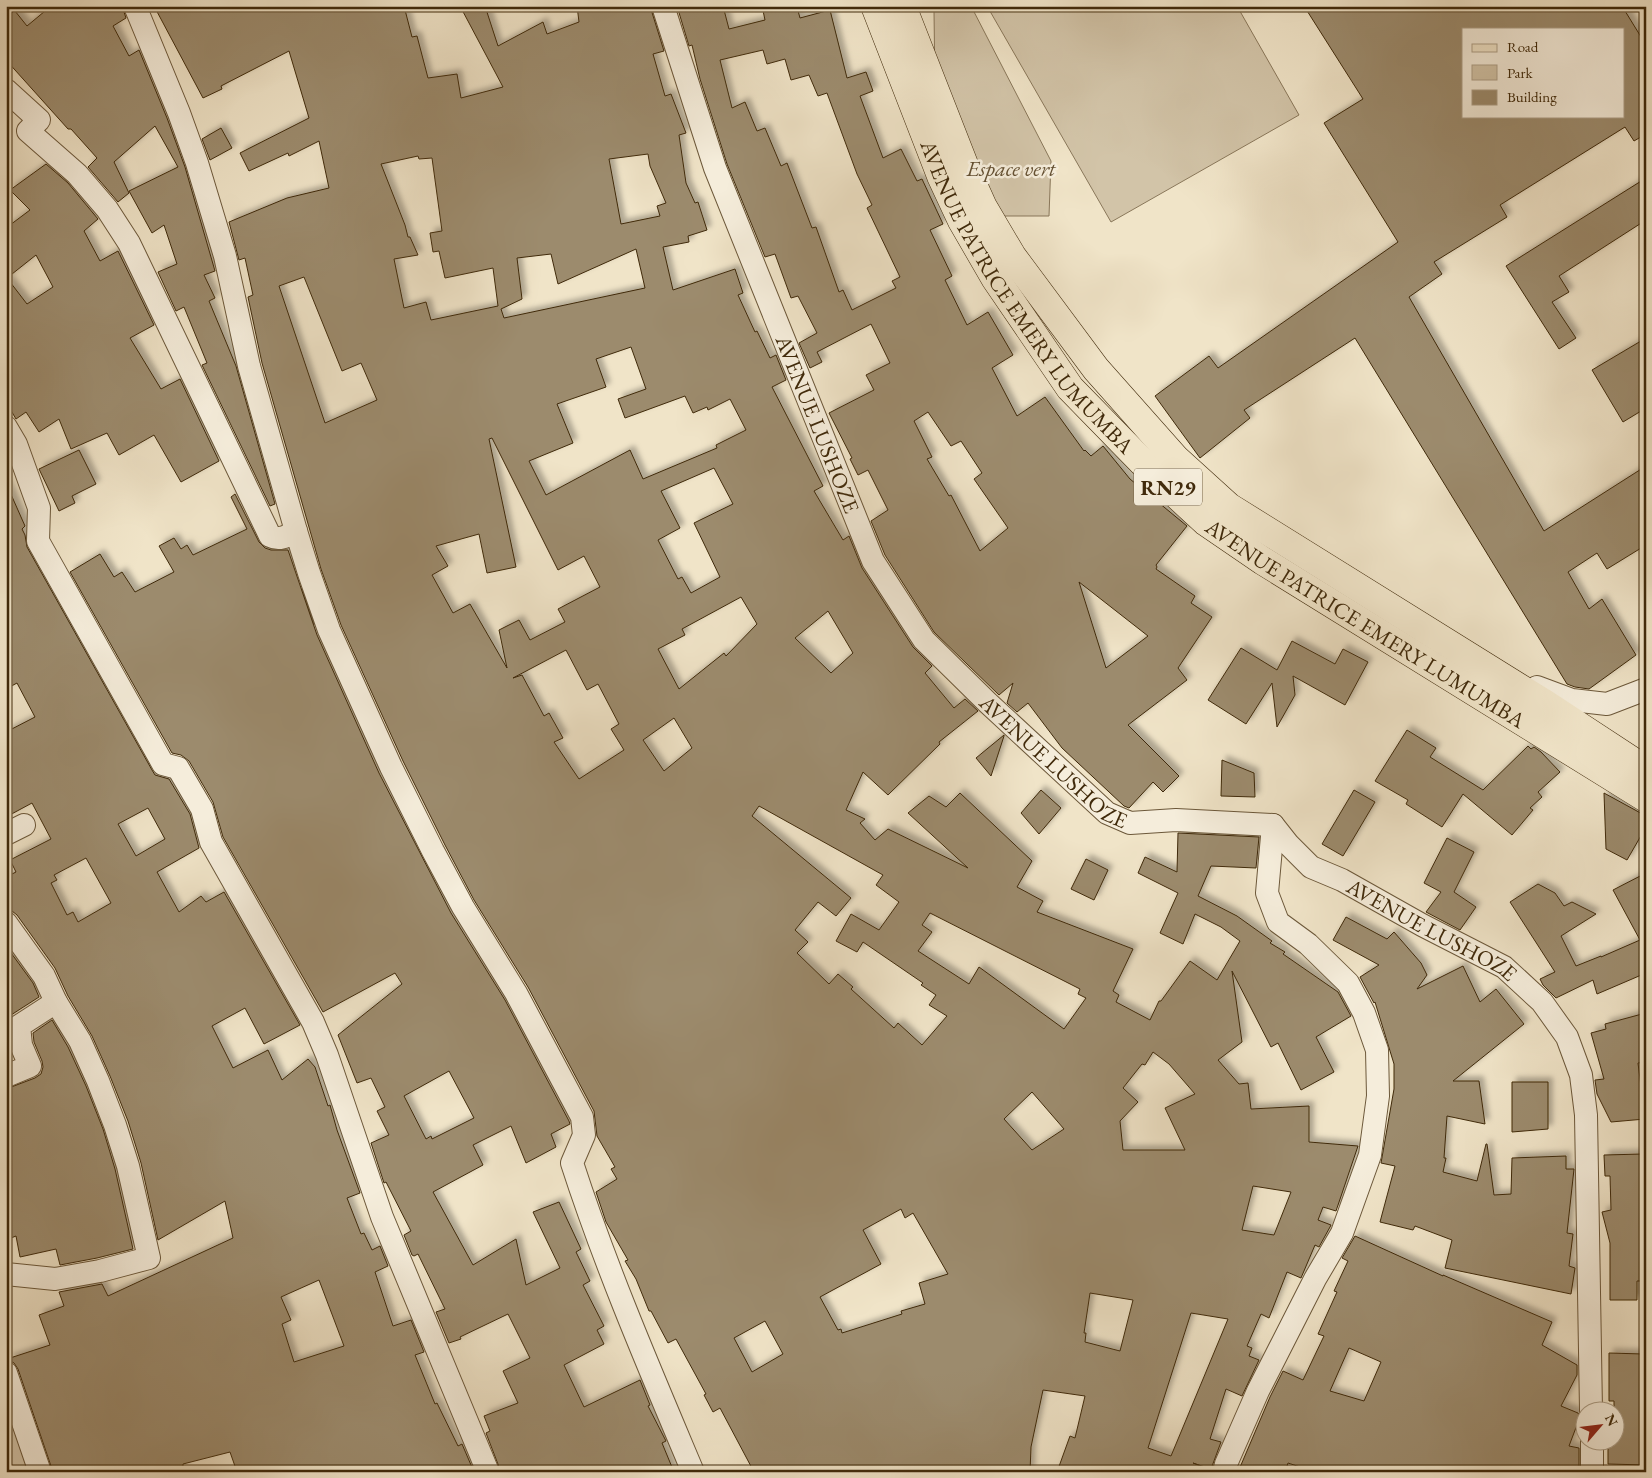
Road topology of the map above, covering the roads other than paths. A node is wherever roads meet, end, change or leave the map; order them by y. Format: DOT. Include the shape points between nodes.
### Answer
graph roads {
  1 [pos="135,6"];
  2 [pos="663,6"];
  3 [pos="875,6"];
  4 [pos="902,6"];
  5 [pos="6,90"];
  6 [pos="1096,369"];
  7 [pos="1070,388"];
  8 [pos="6,427"];
  9 [pos="296,531"];
  10 [pos="1646,689"];
  11 [pos="1547,705"];
  12 [pos="1646,770"];
  13 [pos="1646,798"];
  14 [pos="1273,825"];
  15 [pos="6,923"];
  16 [pos="56,1002"];
  17 [pos="6,1076"];
  18 [pos="6,1274"];
  19 [pos="6,1373"];
  20 [pos="1591,1400"];
  21 [pos="1592,1450"];
  22 [pos="40,1472"];
  23 [pos="488,1472"];
  24 [pos="693,1472"];
  25 [pos="1224,1472"];
  26 [pos="1592,1472"];
  1 -- 9 [label="street" via="197,163 225,256 249,366"];
  2 -- 14 [label="street, AVENUE LUSHOZE" via="714,168 869,552 924,640 1107,813 1130,823 1176,820"];
  3 -- 7 [label="main road, AVENUE PATRICE EMERY LUMUMBA / RN29" via="941,176 962,221 995,278"];
  4 -- 6 [label="main road, AVENUE PATRICE EMERY LUMUMBA / RN29" via="964,167 983,207 1012,256"];
  5 -- 9 [label="street" via="39,120 28,131 77,174 107,209 129,243 270,536 280,539"];
  6 -- 7 [label="main road"];
  6 -- 11 [label="main road, AVENUE PATRICE EMERY LUMUMBA / RN29" via="1175,458 1229,507"];
  7 -- 13 [label="main road, AVENUE PATRICE EMERY LUMUMBA / RN29" via="1206,522"];
  8 -- 23 [label="street" via="16,444 39,508 38,541 163,764 178,768 202,809 211,842 313,1022 382,1217"];
  9 -- 24 [label="street" via="329,630 391,767 463,907 516,993 582,1117 584,1135 572,1163 591,1221"];
  10 -- 11 [label="street" via="1607,704 1572,700 1537,687"];
  11 -- 12 [label="main road, AVENUE PATRICE EMERY LUMUMBA / RN29"];
  14 -- 20 [label="street, AVENUE LUSHOZE" via="1311,867 1342,880 1504,967 1542,1002 1567,1037 1581,1075 1586,1115"];
  14 -- 25 [label="street" via="1267,893 1278,922 1308,944 1348,983 1378,1050 1378,1096 1370,1155 1342,1233 1258,1391"];
  15 -- 16 [label="street" via="44,976"];
  16 -- 17 [label="street" via="19,1026 21,1045 30,1066"];
  16 -- 18 [label="street" via="80,1041 115,1125 149,1258 55,1279"];
  19 -- 22 [label="street"];
  21 -- 26 [label="street"];
}
